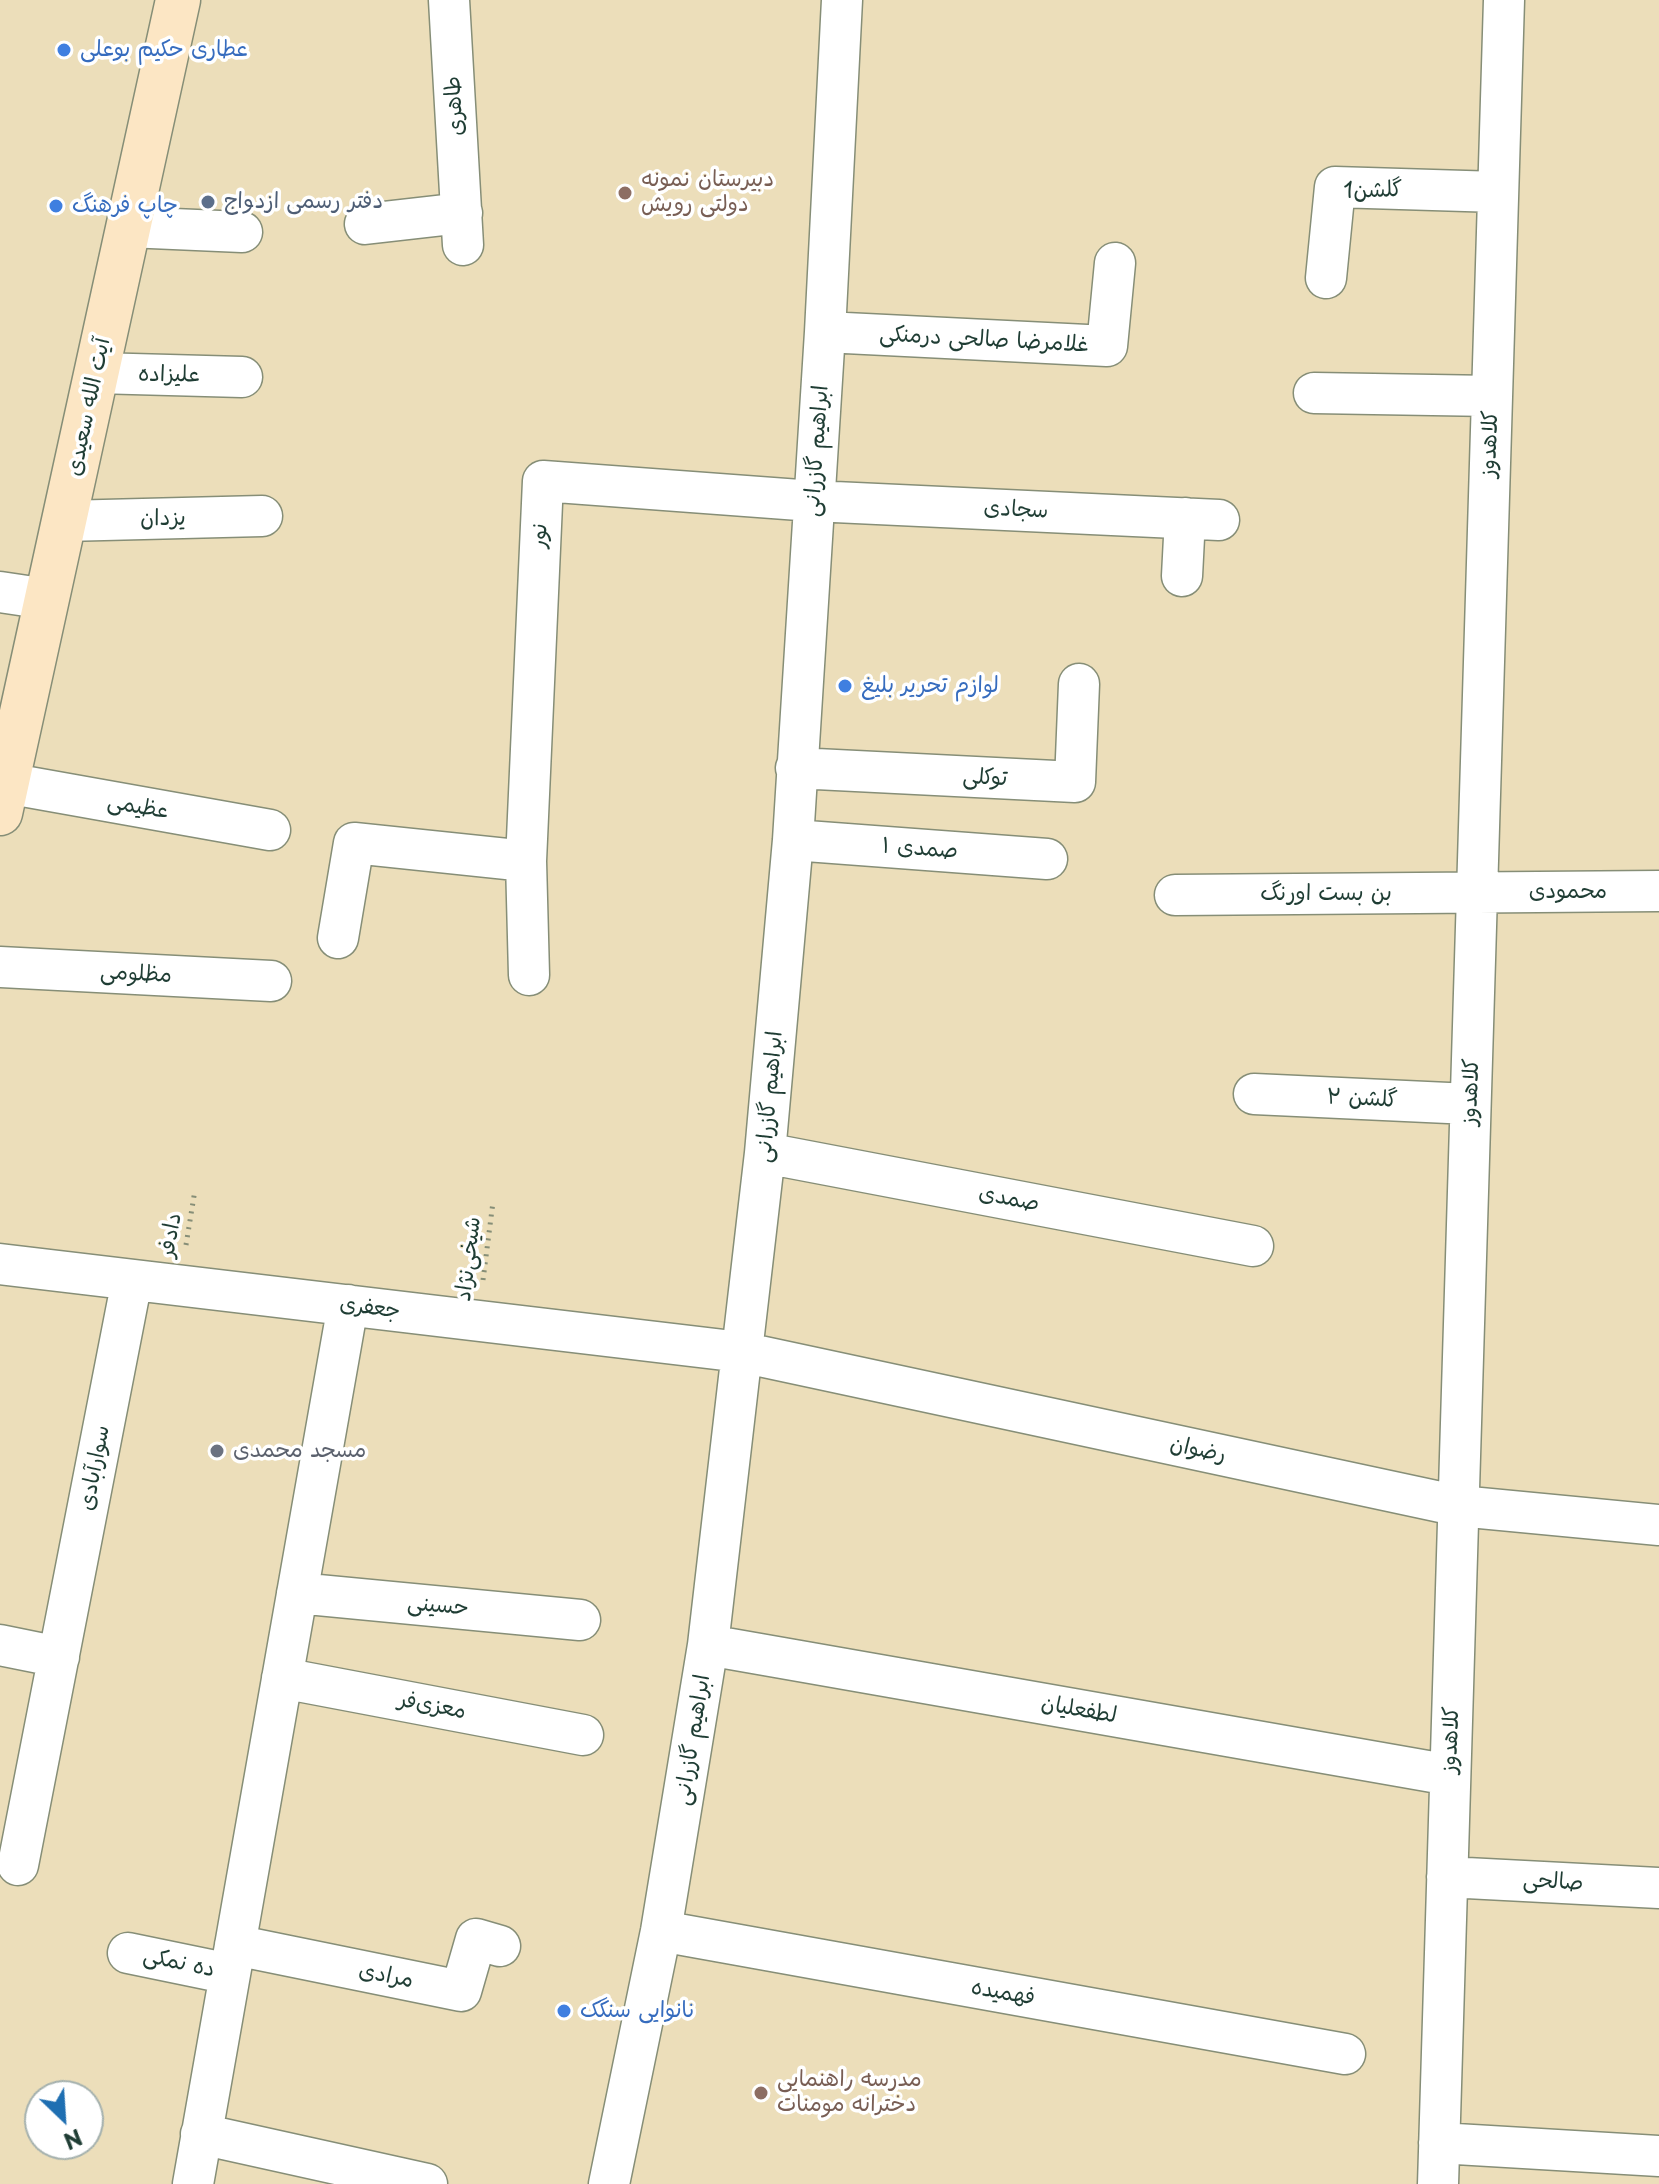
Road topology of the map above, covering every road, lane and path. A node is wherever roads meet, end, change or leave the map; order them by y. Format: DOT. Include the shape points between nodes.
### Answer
graph roads {
  1 [pos="178,0"];
  2 [pos="449,0"];
  3 [pos="842,0"];
  4 [pos="1504,0"];
  5 [pos="1498,192"];
  6 [pos="365,224"];
  7 [pos="128,227"];
  8 [pos="242,232"];
  9 [pos="1115,263"];
  10 [pos="1326,278"];
  11 [pos="825,332"];
  12 [pos="96,373"];
  13 [pos="242,377"];
  14 [pos="1314,393"];
  15 [pos="1492,396"];
  16 [pos="813,501"];
  17 [pos="262,516"];
  18 [pos="64,521"];
  19 [pos="1182,576"];
  20 [pos="0,592"];
  21 [pos="47,599"];
  22 [pos="1079,684"];
  23 [pos="796,768"];
  24 [pos="3,798"];
  25 [pos="270,830"];
  26 [pos="793,840"];
  27 [pos="1047,859"];
  28 [pos="526,861"];
  29 [pos="1659,891"];
  30 [pos="1477,893"];
  31 [pos="1175,895"];
  32 [pos="338,938"];
  33 [pos="0,967"];
  34 [pos="529,975"];
  35 [pos="271,981"];
  36 [pos="1254,1094"];
  37 [pos="1470,1104"];
  38 [pos="765,1153"];
  39 [pos="195,1190"];
  40 [pos="493,1202"];
  41 [pos="1253,1246"];
  42 [pos="0,1264"];
  43 [pos="132,1280"];
  44 [pos="179,1285"];
  45 [pos="348,1305"];
  46 [pos="478,1321"];
  47 [pos="741,1352"];
  48 [pos="1459,1506"];
  49 [pos="1659,1525"];
  50 [pos="297,1593"];
  51 [pos="580,1620"];
  52 [pos="0,1645"];
  53 [pos="708,1645"];
  54 [pos="59,1657"];
  55 [pos="282,1678"];
  56 [pos="583,1735"];
  57 [pos="1450,1775"];
  58 [pos="18,1865"];
  59 [pos="1447,1877"];
  60 [pos="1659,1888"];
  61 [pos="661,1931"];
  62 [pos="500,1946"];
  63 [pos="128,1953"];
  64 [pos="232,1960"];
  65 [pos="1345,2054"];
  66 [pos="201,2134"];
  67 [pos="1439,2143"];
  68 [pos="1659,2156"];
  69 [pos="193,2184"];
  70 [pos="427,2184"];
  71 [pos="609,2184"];
  72 [pos="1438,2184"];
  1 -- 7 [label="street, آیت الله سعیدی"];
  2 -- 6 [label="street, طاهری" via="463,229"];
  3 -- 11 [label="street, ابراهیم گازرانی"];
  4 -- 5 [label="street, کلاهدوز"];
  5 -- 10 [label="street, گلشن1" via="1335,187"];
  5 -- 15 [label="street, کلاهدوز"];
  7 -- 8 [label="street"];
  7 -- 12 [label="street, آیت الله سعیدی"];
  9 -- 11 [label="street, غلامرضا صالحی درمنکی" via="1107,346"];
  11 -- 16 [label="street, ابراهیم گازرانی"];
  12 -- 13 [label="street, علیزاده"];
  12 -- 18 [label="street, آیت الله سعیدی"];
  14 -- 15 [label="street"];
  15 -- 30 [label="street, کلاهدوز"];
  16 -- 19 [label="street, سجادی" via="1202,519"];
  16 -- 23 [label="street, ابراهیم گازرانی"];
  16 -- 28 [label="street, نور" via="543,481"];
  17 -- 18 [label="street, یزدان"];
  18 -- 21 [label="street, آیت الله سعیدی"];
  20 -- 21 [label="street"];
  21 -- 24 [label="street, آیت الله سعیدی"];
  22 -- 23 [label="street, توکلی" via="1075,782"];
  23 -- 26 [label="street, ابراهیم گازرانی"];
  24 -- 25 [label="street, عظیمی"];
  26 -- 27 [label="street, صمدی ۱"];
  26 -- 38 [label="street, ابراهیم گازرانی"];
  28 -- 32 [label="street" via="354,843"];
  28 -- 34 [label="street, نور"];
  29 -- 30 [label="street, محمودی"];
  30 -- 31 [label="street, بن بست اورنگ"];
  30 -- 37 [label="street, کلاهدوز"];
  33 -- 35 [label="street, مظلومی"];
  36 -- 37 [label="street, گلشن ۲"];
  37 -- 48 [label="street, کلاهدوز"];
  38 -- 41 [label="street, صمدی"];
  38 -- 47 [label="street, ابراهیم گازرانی"];
  39 -- 44 [label="path, دادفر"];
  40 -- 46 [label="path, شیخی‌نژاد"];
  42 -- 43 [label="street, جعفری"];
  43 -- 44 [label="street, جعفری"];
  43 -- 54 [label="street, سوارآبادی"];
  44 -- 45 [label="street, جعفری"];
  45 -- 46 [label="street, جعفری"];
  45 -- 50 [label="street"];
  46 -- 47 [label="street, جعفری"];
  47 -- 48 [label="street, رضوان"];
  47 -- 53 [label="street, ابراهیم گازرانی"];
  48 -- 49 [label="street, رضوان"];
  48 -- 57 [label="street, کلاهدوز"];
  50 -- 51 [label="street, حسینی"];
  50 -- 55 [label="street"];
  52 -- 54 [label="street"];
  53 -- 57 [label="street, لطفعلیان"];
  53 -- 61 [label="street, ابراهیم گازرانی"];
  54 -- 58 [label="street, سوارآبادی"];
  55 -- 56 [label="street, معزی‌فر"];
  55 -- 64 [label="street"];
  57 -- 59 [label="street, کلاهدوز"];
  59 -- 60 [label="street, صالحی"];
  59 -- 67 [label="street, کلاهدوز"];
  61 -- 65 [label="street, فهمیده"];
  61 -- 71 [label="street, ابراهیم گازرانی"];
  62 -- 64 [label="street, مرادی" via="476,1939 461,1991"];
  63 -- 64 [label="street, ده نمکی"];
  64 -- 66 [label="street"];
  66 -- 69 [label="street"];
  66 -- 70 [label="street"];
  67 -- 68 [label="street"];
  67 -- 72 [label="street, کلاهدوز"];
}
